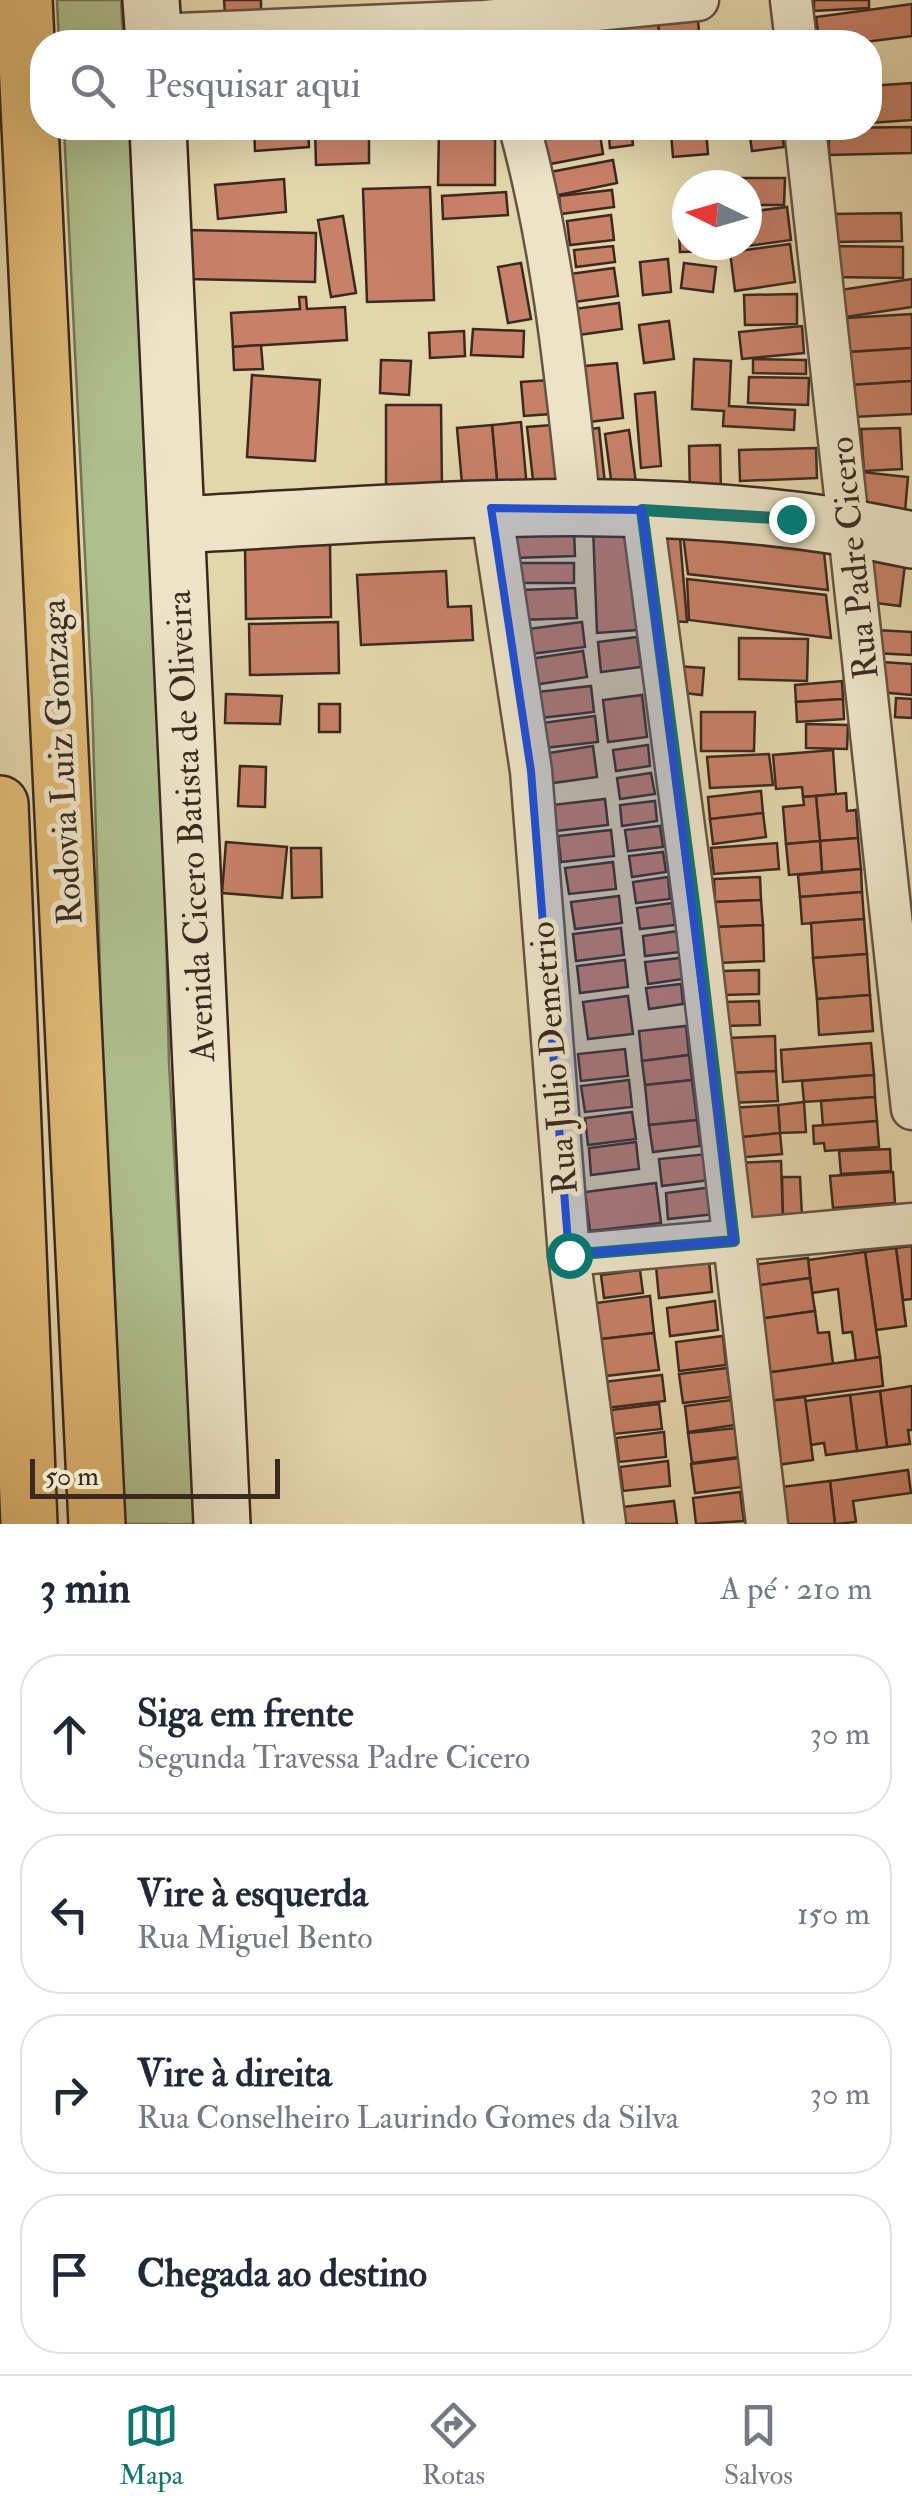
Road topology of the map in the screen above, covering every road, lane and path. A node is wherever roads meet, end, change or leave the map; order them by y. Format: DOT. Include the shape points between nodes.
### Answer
graph roads {
  1 [pos="24,0"];
  2 [pos="698,0"];
  3 [pos="791,0"];
  4 [pos="436,11"];
  5 [pos="153,26"];
  6 [pos="483,30"];
  7 [pos="501,30"];
  8 [pos="795,30"];
  9 [pos="30,125"];
  10 [pos="31,140"];
  11 [pos="159,140"];
  12 [pos="523,140"];
  13 [pos="806,140"];
  14 [pos="491,508"];
  15 [pos="580,509"];
  16 [pos="642,510"];
  17 [pos="178,526"];
  18 [pos="850,526"];
  19 [pos="912,540"];
  20 [pos="0,804"];
  21 [pos="912,1109"];
  22 [pos="912,1224"];
  23 [pos="734,1241"];
  24 [pos="569,1255"];
  25 [pos="29,1524"];
  26 [pos="97,1524"];
  27 [pos="222,1524"];
  28 [pos="605,1524"];
  29 [pos="767,1524"];
  1 -- 9 [label="highway, Rodovia Luiz Gonzaga"];
  2 -- 7 [label="street"];
  3 -- 8 [label="street"];
  4 -- 5 [label="street"];
  4 -- 6 [label="street"];
  10 -- 26 [label="highway, Rodovia Luiz Gonzaga"];
  11 -- 17 [label="main road, Avenida Cicero Batista de Oliveira"];
  12 -- 15 [label="street" via="560,314"];
  13 -- 18 [label="street, Rua Padre Cicero"];
  14 -- 15 [label="main road"];
  14 -- 17 [label="main road"];
  14 -- 24 [label="street, Rua Julio Demetrio" via="530,771"];
  15 -- 16 [label="main road"];
  16 -- 18 [label="main road"];
  16 -- 23 [label="street"];
  17 -- 27 [label="main road, Avenida Cicero Batista de Oliveira"];
  18 -- 19 [label="main road"];
  18 -- 21 [label="street, Rua Padre Cicero"];
  20 -- 25 [label="highway, Rodovia Luiz Gonzaga"];
  22 -- 23 [label="street"];
  23 -- 24 [label="street"];
  23 -- 29 [label="street"];
  24 -- 28 [label="street, Rua Julio Demetrio"];
}
